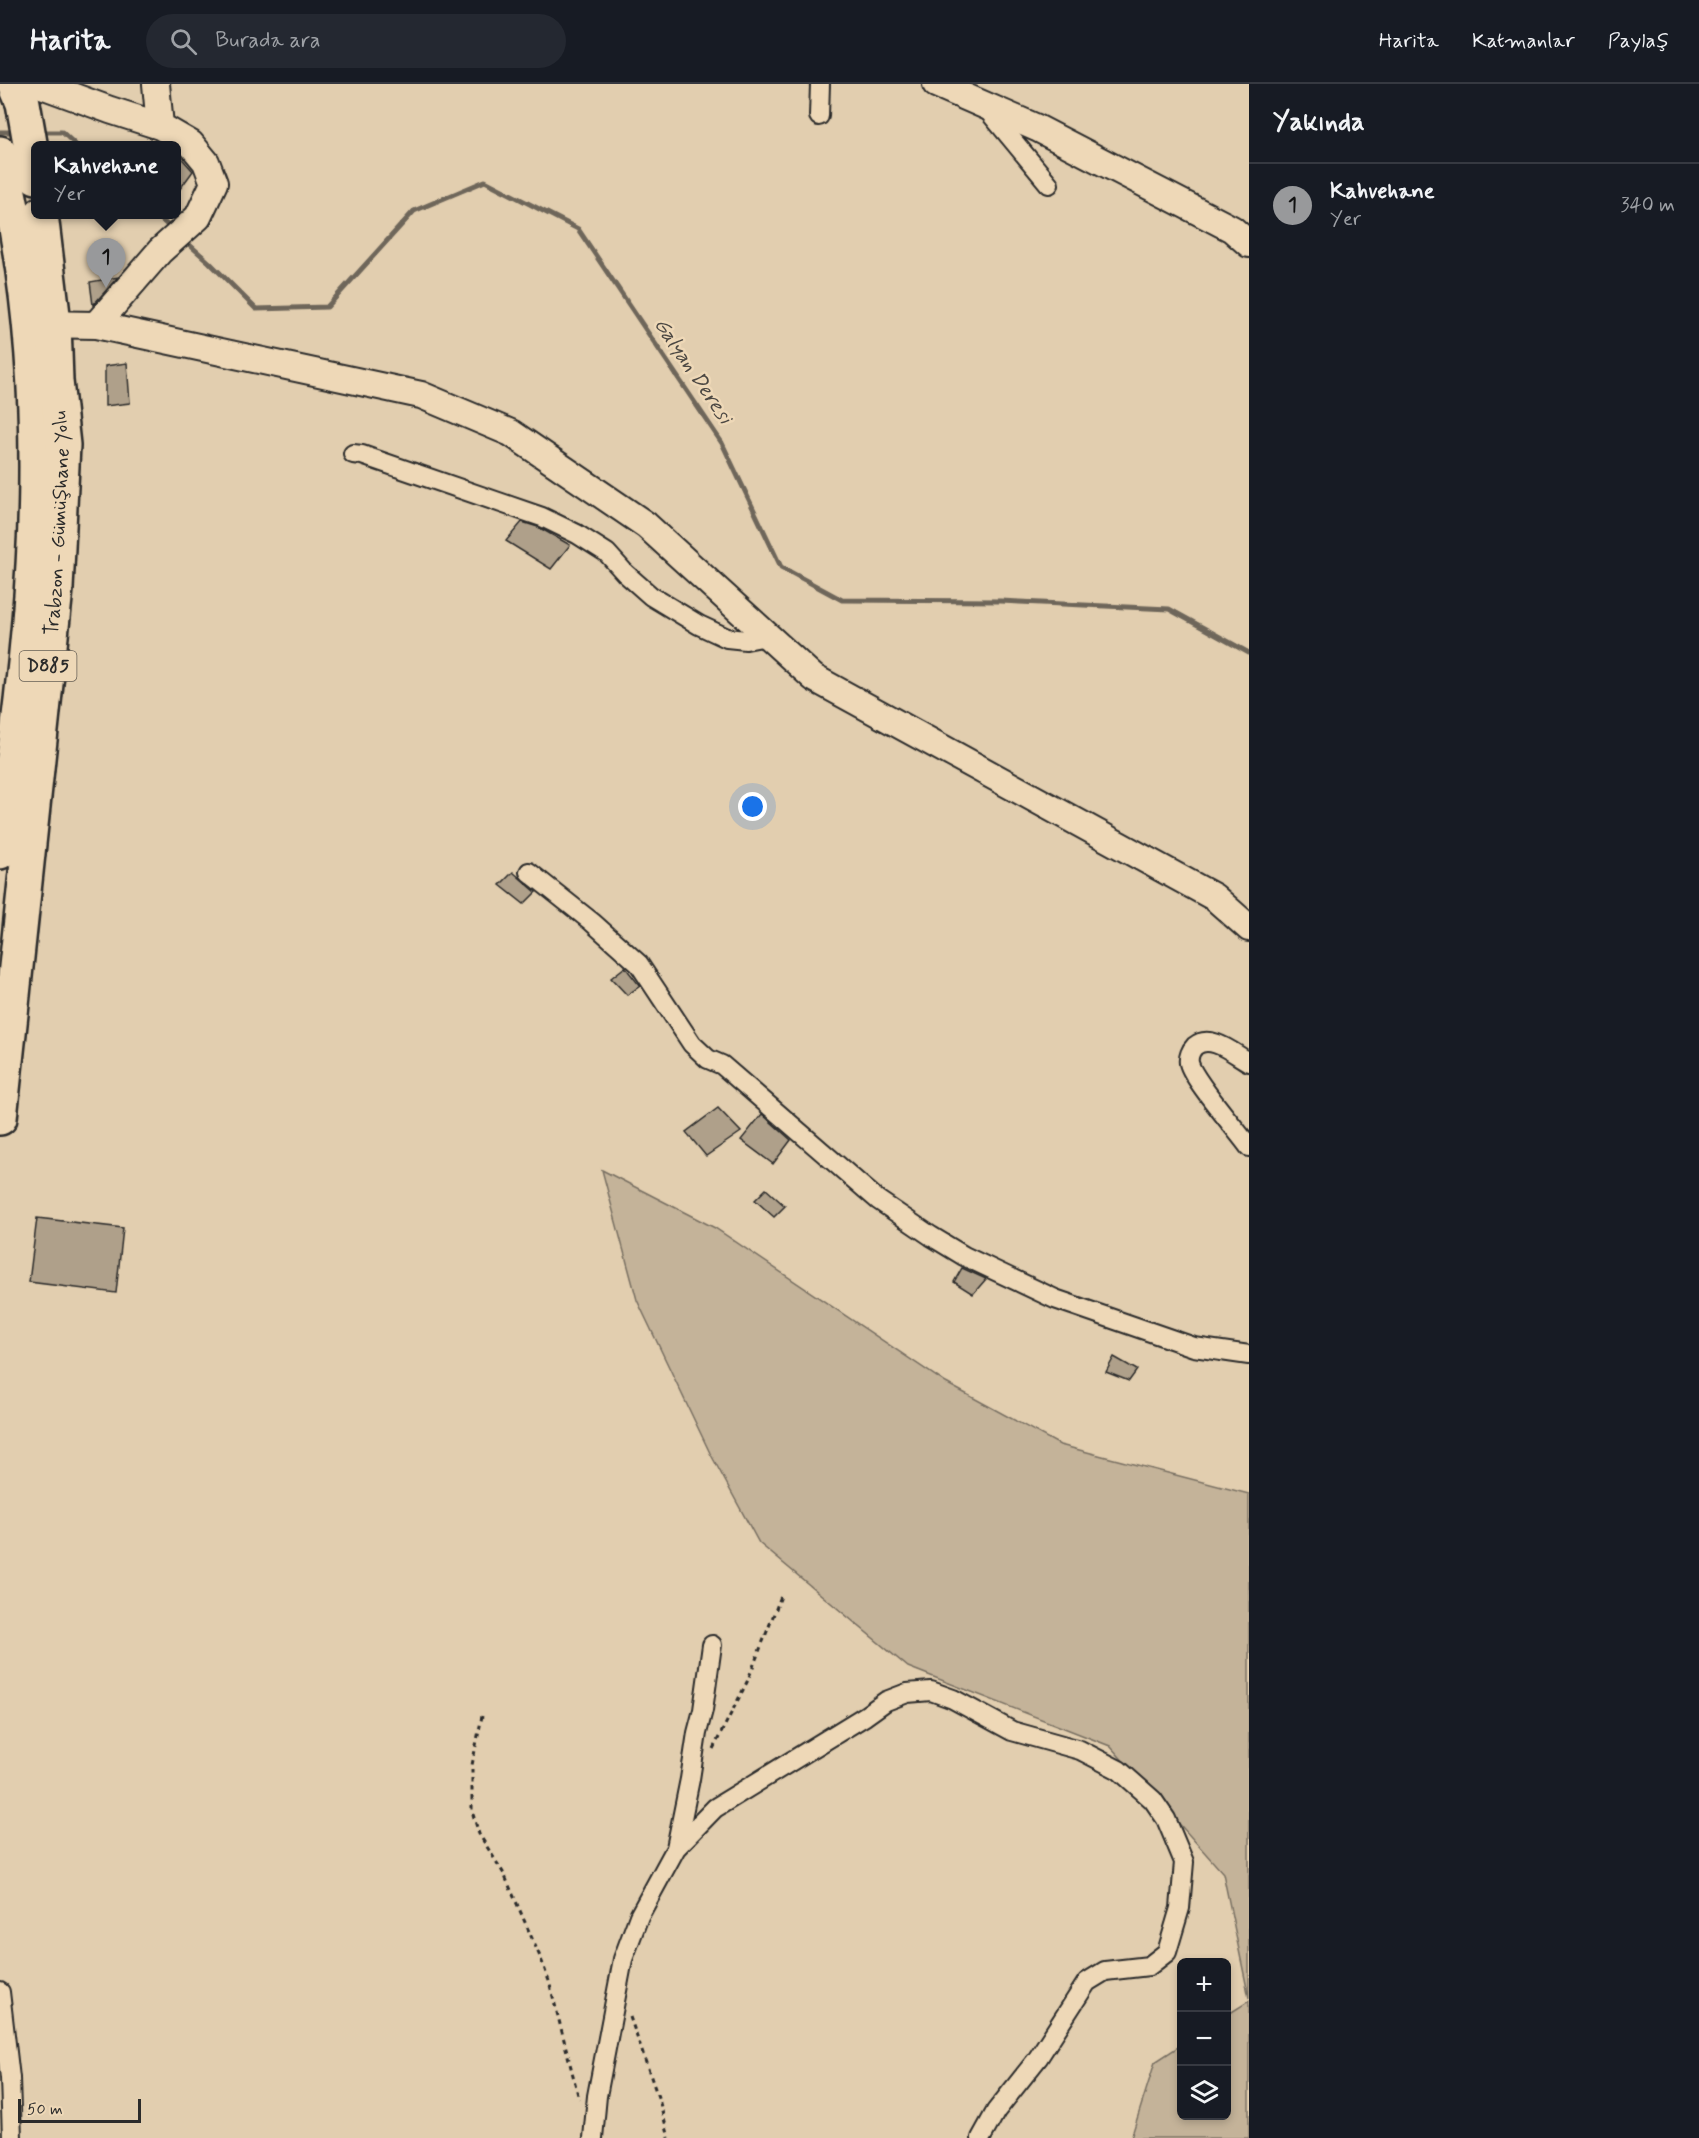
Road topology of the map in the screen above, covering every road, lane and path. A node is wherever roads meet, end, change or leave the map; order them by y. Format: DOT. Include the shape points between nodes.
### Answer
graph roads {
  1 [pos="156,84"];
  2 [pos="820,84"];
  3 [pos="936,84"];
  4 [pos="26,90"];
  5 [pos="983,105"];
  6 [pos="819,116"];
  7 [pos="160,126"];
  8 [pos="14,170"];
  9 [pos="1049,184"];
  10 [pos="40,219"];
  11 [pos="1249,244"];
  12 [pos="42,324"];
  13 [pos="96,325"];
  14 [pos="353,454"];
  15 [pos="767,636"];
  16 [pos="0,852"];
  17 [pos="529,872"];
  18 [pos="1249,928"];
  19 [pos="1249,1062"];
  20 [pos="0,1118"];
  21 [pos="1249,1147"];
  22 [pos="1249,1355"];
  23 [pos="781,1596"];
  24 [pos="712,1645"];
  25 [pos="482,1716"];
  26 [pos="711,1752"];
  27 [pos="676,1848"];
  28 [pos="618,1983"];
  29 [pos="0,1992"];
  30 [pos="581,2109"];
  31 [pos="12,2138"];
  32 [pos="593,2138"];
  33 [pos="669,2138"];
  34 [pos="981,2138"];
  1 -- 7 [label="street"];
  2 -- 6 [label="street"];
  3 -- 5 [label="street"];
  4 -- 7 [label="street"];
  4 -- 8 [label="highway, Trabzon - Gümüşhane Yolu / D885"];
  5 -- 9 [label="street"];
  5 -- 11 [label="street" via="1037,128 1232,229"];
  7 -- 13 [label="street" via="191,144 206,162 213,183 198,217 160,251"];
  8 -- 12 [label="highway, Trabzon - Gümüşhane Yolu / D885"];
  10 -- 12 [label="highway, Trabzon - Gümüşhane Yolu / D885"];
  12 -- 13 [label="street"];
  12 -- 16 [label="highway, Trabzon - Gümüşhane Yolu / D885" via="29,638"];
  12 -- 20 [label="highway, Trabzon - Gümüşhane Yolu / D885" via="56,381 63,445 56,589"];
  13 -- 15 [label="street" via="421,395 511,433 646,525"];
  14 -- 15 [label="street" via="542,517 607,554 651,596 699,625 727,638"];
  15 -- 18 [label="street" via="814,678 1214,897"];
  17 -- 22 [label="street" via="639,964 702,1055 722,1065 878,1200 931,1236 1055,1299 1194,1347"];
  19 -- 21 [label="street" via="1206,1041 1192,1050 1189,1061 1195,1076"];
  23 -- 26 [label="path" via="747,1682"];
  24 -- 27 [label="street"];
  25 -- 30 [label="path" via="472,1765 472,1811 479,1834 504,1874 541,1959"];
  27 -- 28 [label="street" via="639,1916"];
  27 -- 34 [label="street" via="715,1808 886,1701 907,1693 931,1691 1012,1731 1090,1754 1119,1770 1153,1800 1166,1819 1184,1862 1180,1908 1167,1952 1149,1966 1105,1971 1087,1983"];
  28 -- 32 [label="street"];
  28 -- 33 [label="path"];
  29 -- 31 [label="street"];
}
